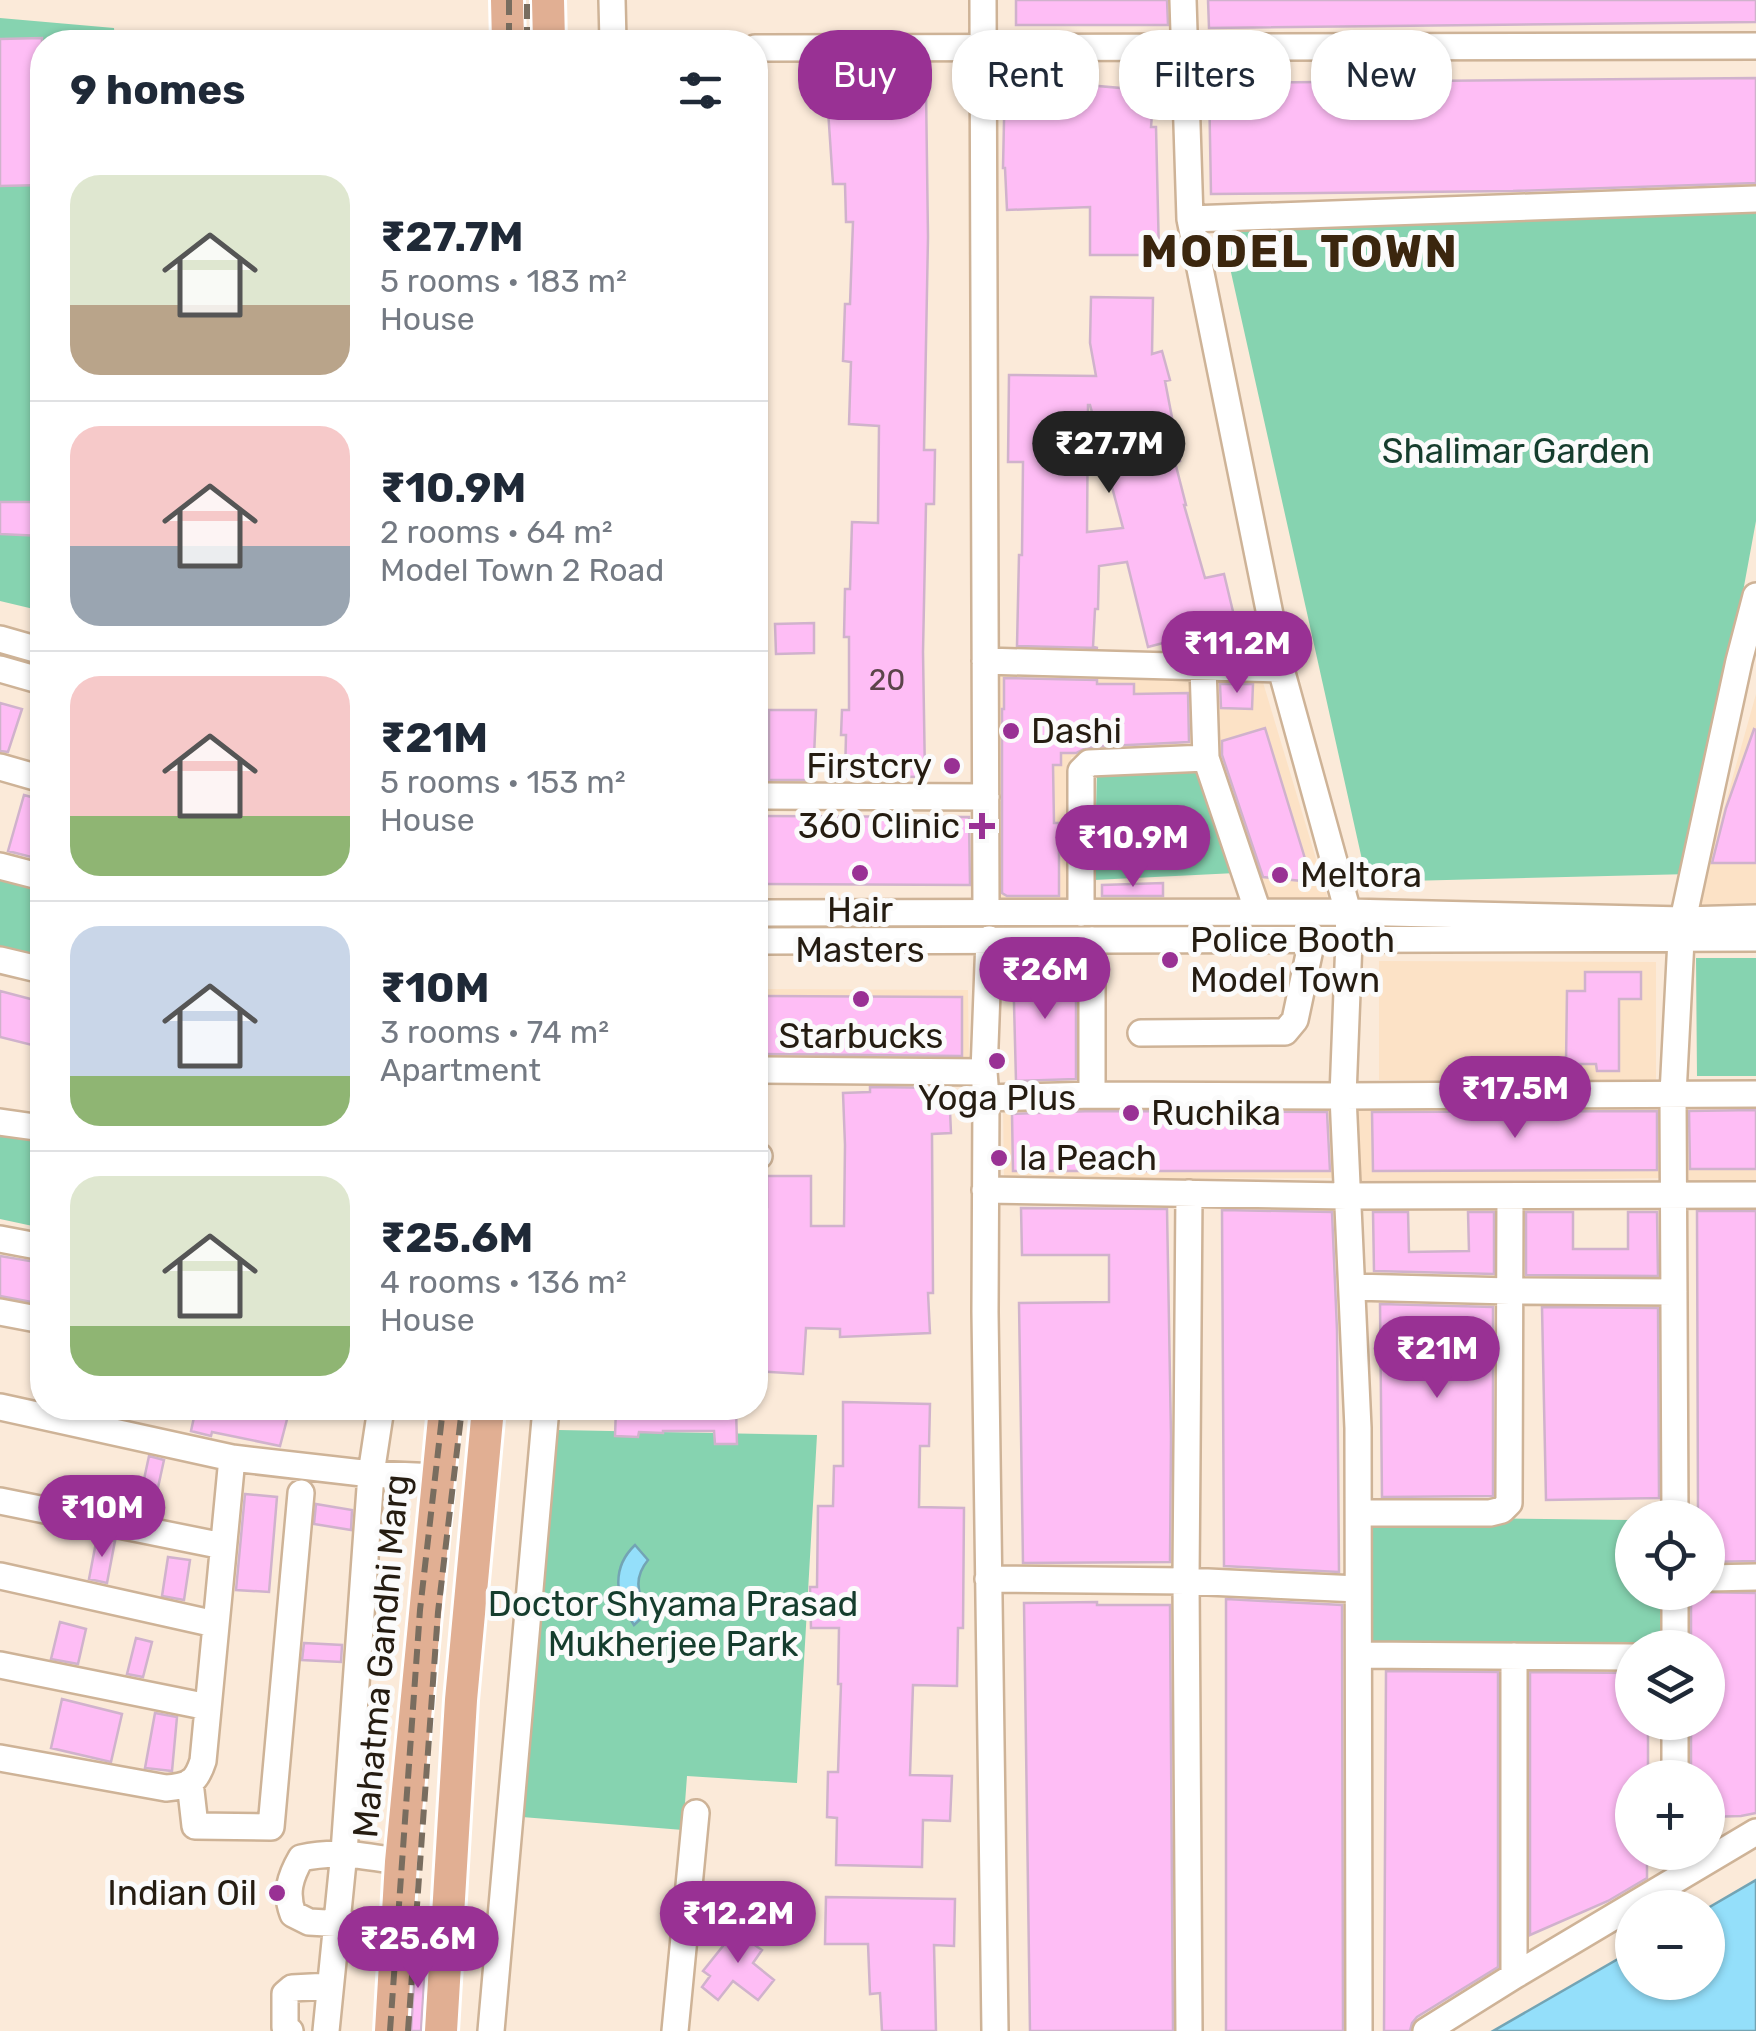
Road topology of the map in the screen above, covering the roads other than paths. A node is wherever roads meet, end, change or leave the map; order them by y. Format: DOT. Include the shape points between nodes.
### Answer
graph roads {
  1 [pos="508,0"];
  2 [pos="548,0"];
  3 [pos="612,0"];
  4 [pos="983,0"];
  5 [pos="1184,0"];
  6 [pos="508,30"];
  7 [pos="549,30"];
  8 [pos="613,30"];
  9 [pos="984,30"];
  10 [pos="1184,30"];
  11 [pos="952,46"];
  12 [pos="1291,46"];
  13 [pos="1756,46"];
  14 [pos="768,48"];
  15 [pos="984,120"];
  16 [pos="1187,120"];
  17 [pos="1756,199"];
  18 [pos="1190,219"];
  19 [pos="1756,596"];
  20 [pos="0,639"];
  21 [pos="30,647"];
  22 [pos="1748,661"];
  23 [pos="985,662"];
  24 [pos="1203,667"];
  25 [pos="0,669"];
  26 [pos="1281,669"];
  27 [pos="30,678"];
  28 [pos="1206,758"];
  29 [pos="0,767"];
  30 [pos="30,776"];
  31 [pos="768,796"];
  32 [pos="986,797"];
  33 [pos="0,866"];
  34 [pos="30,874"];
  35 [pos="986,912"];
  36 [pos="1258,912"];
  37 [pos="1348,912"];
  38 [pos="768,913"];
  39 [pos="1081,913"];
  40 [pos="1756,918"];
  41 [pos="1682,930"];
  42 [pos="1756,938"];
  43 [pos="989,940"];
  44 [pos="1092,940"];
  45 [pos="1312,940"];
  46 [pos="1349,940"];
  47 [pos="768,941"];
  48 [pos="0,960"];
  49 [pos="30,967"];
  50 [pos="1140,1033"];
  51 [pos="768,1071"];
  52 [pos="985,1085"];
  53 [pos="1673,1094"];
  54 [pos="1756,1094"];
  55 [pos="1092,1095"];
  56 [pos="1342,1096"];
  57 [pos="0,1122"];
  58 [pos="30,1126"];
  59 [pos="985,1190"];
  60 [pos="1189,1193"];
  61 [pos="1756,1195"];
  62 [pos="1347,1196"];
  63 [pos="1510,1196"];
  64 [pos="1674,1196"];
  65 [pos="0,1238"];
  66 [pos="30,1244"];
  67 [pos="1352,1287"];
  68 [pos="1510,1291"];
  69 [pos="1674,1292"];
  70 [pos="0,1312"];
  71 [pos="30,1318"];
  72 [pos="0,1407"];
  73 [pos="30,1414"];
  74 [pos="59,1420"];
  75 [pos="379,1420"];
  76 [pos="444,1420"];
  77 [pos="487,1420"];
  78 [pos="545,1420"];
  79 [pos="232,1458"];
  80 [pos="371,1474"];
  81 [pos="438,1477"];
  82 [pos="301,1494"];
  83 [pos="1675,1500"];
  84 [pos="0,1502"];
  85 [pos="1359,1513"];
  86 [pos="223,1546"];
  87 [pos="0,1576"];
  88 [pos="1756,1576"];
  89 [pos="1725,1577"];
  90 [pos="988,1579"];
  91 [pos="1186,1581"];
  92 [pos="1358,1590"];
  93 [pos="215,1624"];
  94 [pos="1359,1654"];
  95 [pos="1514,1656"];
  96 [pos="1615,1658"];
  97 [pos="0,1664"];
  98 [pos="208,1707"];
  99 [pos="0,1758"];
  100 [pos="190,1782"];
  101 [pos="696,1813"];
  102 [pos="1756,1832"];
  103 [pos="344,1852"];
  104 [pos="401,1862"];
  105 [pos="1676,1870"];
  106 [pos="1676,1880"];
  107 [pos="336,1924"];
  108 [pos="397,1927"];
  109 [pos="1514,1976"];
  110 [pos="330,1986"];
  111 [pos="1432,2029"];
  112 [pos="290,2031"];
  113 [pos="326,2031"];
  114 [pos="390,2031"];
  115 [pos="442,2031"];
  116 [pos="491,2031"];
  117 [pos="675,2031"];
  118 [pos="995,2031"];
  119 [pos="1189,2031"];
  120 [pos="1359,2031"];
  1 -- 6 [label="main road"];
  2 -- 7 [label="main road"];
  3 -- 8 [label="street"];
  4 -- 9 [label="street"];
  5 -- 10 [label="street"];
  11 -- 14 [label="street"];
  12 -- 13 [label="street"];
  15 -- 23 [label="street"];
  16 -- 18 [label="street"];
  17 -- 18 [label="street"];
  18 -- 26 [label="street"];
  19 -- 22 [label="street"];
  20 -- 21 [label="street"];
  22 -- 41 [label="street"];
  23 -- 24 [label="street"];
  23 -- 32 [label="street"];
  24 -- 26 [label="street"];
  24 -- 28 [label="street"];
  25 -- 27 [label="street"];
  26 -- 37 [label="street"];
  28 -- 36 [label="street"];
  28 -- 39 [label="street" via="1089,763 1081,771"];
  29 -- 30 [label="street"];
  31 -- 32 [label="street"];
  32 -- 35 [label="street"];
  33 -- 34 [label="street"];
  35 -- 38 [label="street"];
  35 -- 39 [label="street"];
  36 -- 37 [label="street"];
  36 -- 39 [label="street"];
  37 -- 41 [label="street"];
  37 -- 46 [label="street"];
  40 -- 41 [label="street"];
  41 -- 42 [label="street"];
  41 -- 46 [label="street"];
  41 -- 53 [label="street"];
  43 -- 44 [label="street"];
  43 -- 47 [label="street"];
  43 -- 52 [label="street"];
  44 -- 45 [label="street"];
  44 -- 55 [label="street"];
  45 -- 46 [label="street"];
  45 -- 50 [label="street" via="1295,1020 1285,1032"];
  46 -- 56 [label="street"];
  48 -- 49 [label="street"];
  51 -- 52 [label="street"];
  52 -- 55 [label="street"];
  52 -- 59 [label="street"];
  53 -- 54 [label="street"];
  53 -- 56 [label="street"];
  53 -- 64 [label="street"];
  55 -- 56 [label="street"];
  56 -- 62 [label="street"];
  57 -- 58 [label="street"];
  59 -- 60 [label="street"];
  59 -- 90 [label="street"];
  60 -- 62 [label="street"];
  60 -- 91 [label="street"];
  61 -- 64 [label="street"];
  62 -- 63 [label="street"];
  62 -- 67 [label="street"];
  63 -- 64 [label="street"];
  63 -- 68 [label="street"];
  64 -- 69 [label="street"];
  65 -- 66 [label="street"];
  67 -- 68 [label="street"];
  67 -- 85 [label="street"];
  68 -- 69 [label="street"];
  68 -- 85 [label="street" via="1509,1503 1490,1512"];
  69 -- 83 [label="street"];
  70 -- 71 [label="street"];
  72 -- 73 [label="street"];
  74 -- 79 [label="street"];
  75 -- 80 [label="street"];
  76 -- 81 [label="main road, Mahatma Gandhi Marg"];
  77 -- 115 [label="main road" via="461,1700"];
  78 -- 116 [label="street"];
  79 -- 80 [label="street"];
  79 -- 86 [label="street"];
  80 -- 81 [label="street"];
  80 -- 103 [label="street"];
  81 -- 104 [label="main road, Mahatma Gandhi Marg"];
  82 -- 100 [label="street" via="272,1827 194,1826"];
  84 -- 86 [label="street"];
  85 -- 92 [label="street"];
  86 -- 93 [label="street"];
  87 -- 93 [label="street"];
  88 -- 89 [label="street"];
  90 -- 91 [label="street"];
  90 -- 118 [label="street"];
  91 -- 92 [label="street"];
  91 -- 119 [label="street"];
  92 -- 94 [label="street"];
  93 -- 98 [label="street"];
  94 -- 95 [label="street"];
  94 -- 120 [label="street"];
  95 -- 96 [label="street"];
  95 -- 109 [label="street"];
  97 -- 98 [label="street"];
  98 -- 100 [label="street" via="203,1761"];
  99 -- 100 [label="street" via="166,1788"];
  101 -- 117 [label="street"];
  102 -- 106 [label="street"];
  103 -- 104 [label="street"];
  103 -- 107 [label="street"];
  103 -- 107 [label="street" via="301,1858 288,1899 293,1914"];
  104 -- 108 [label="main road, Mahatma Gandhi Marg"];
  105 -- 106 [label="street"];
  106 -- 109 [label="street"];
  107 -- 108 [label="street"];
  107 -- 110 [label="street"];
  108 -- 114 [label="main road, Mahatma Gandhi Marg"];
  109 -- 111 [label="street"];
  110 -- 112 [label="street" via="288,1990"];
  110 -- 113 [label="street"];
}
